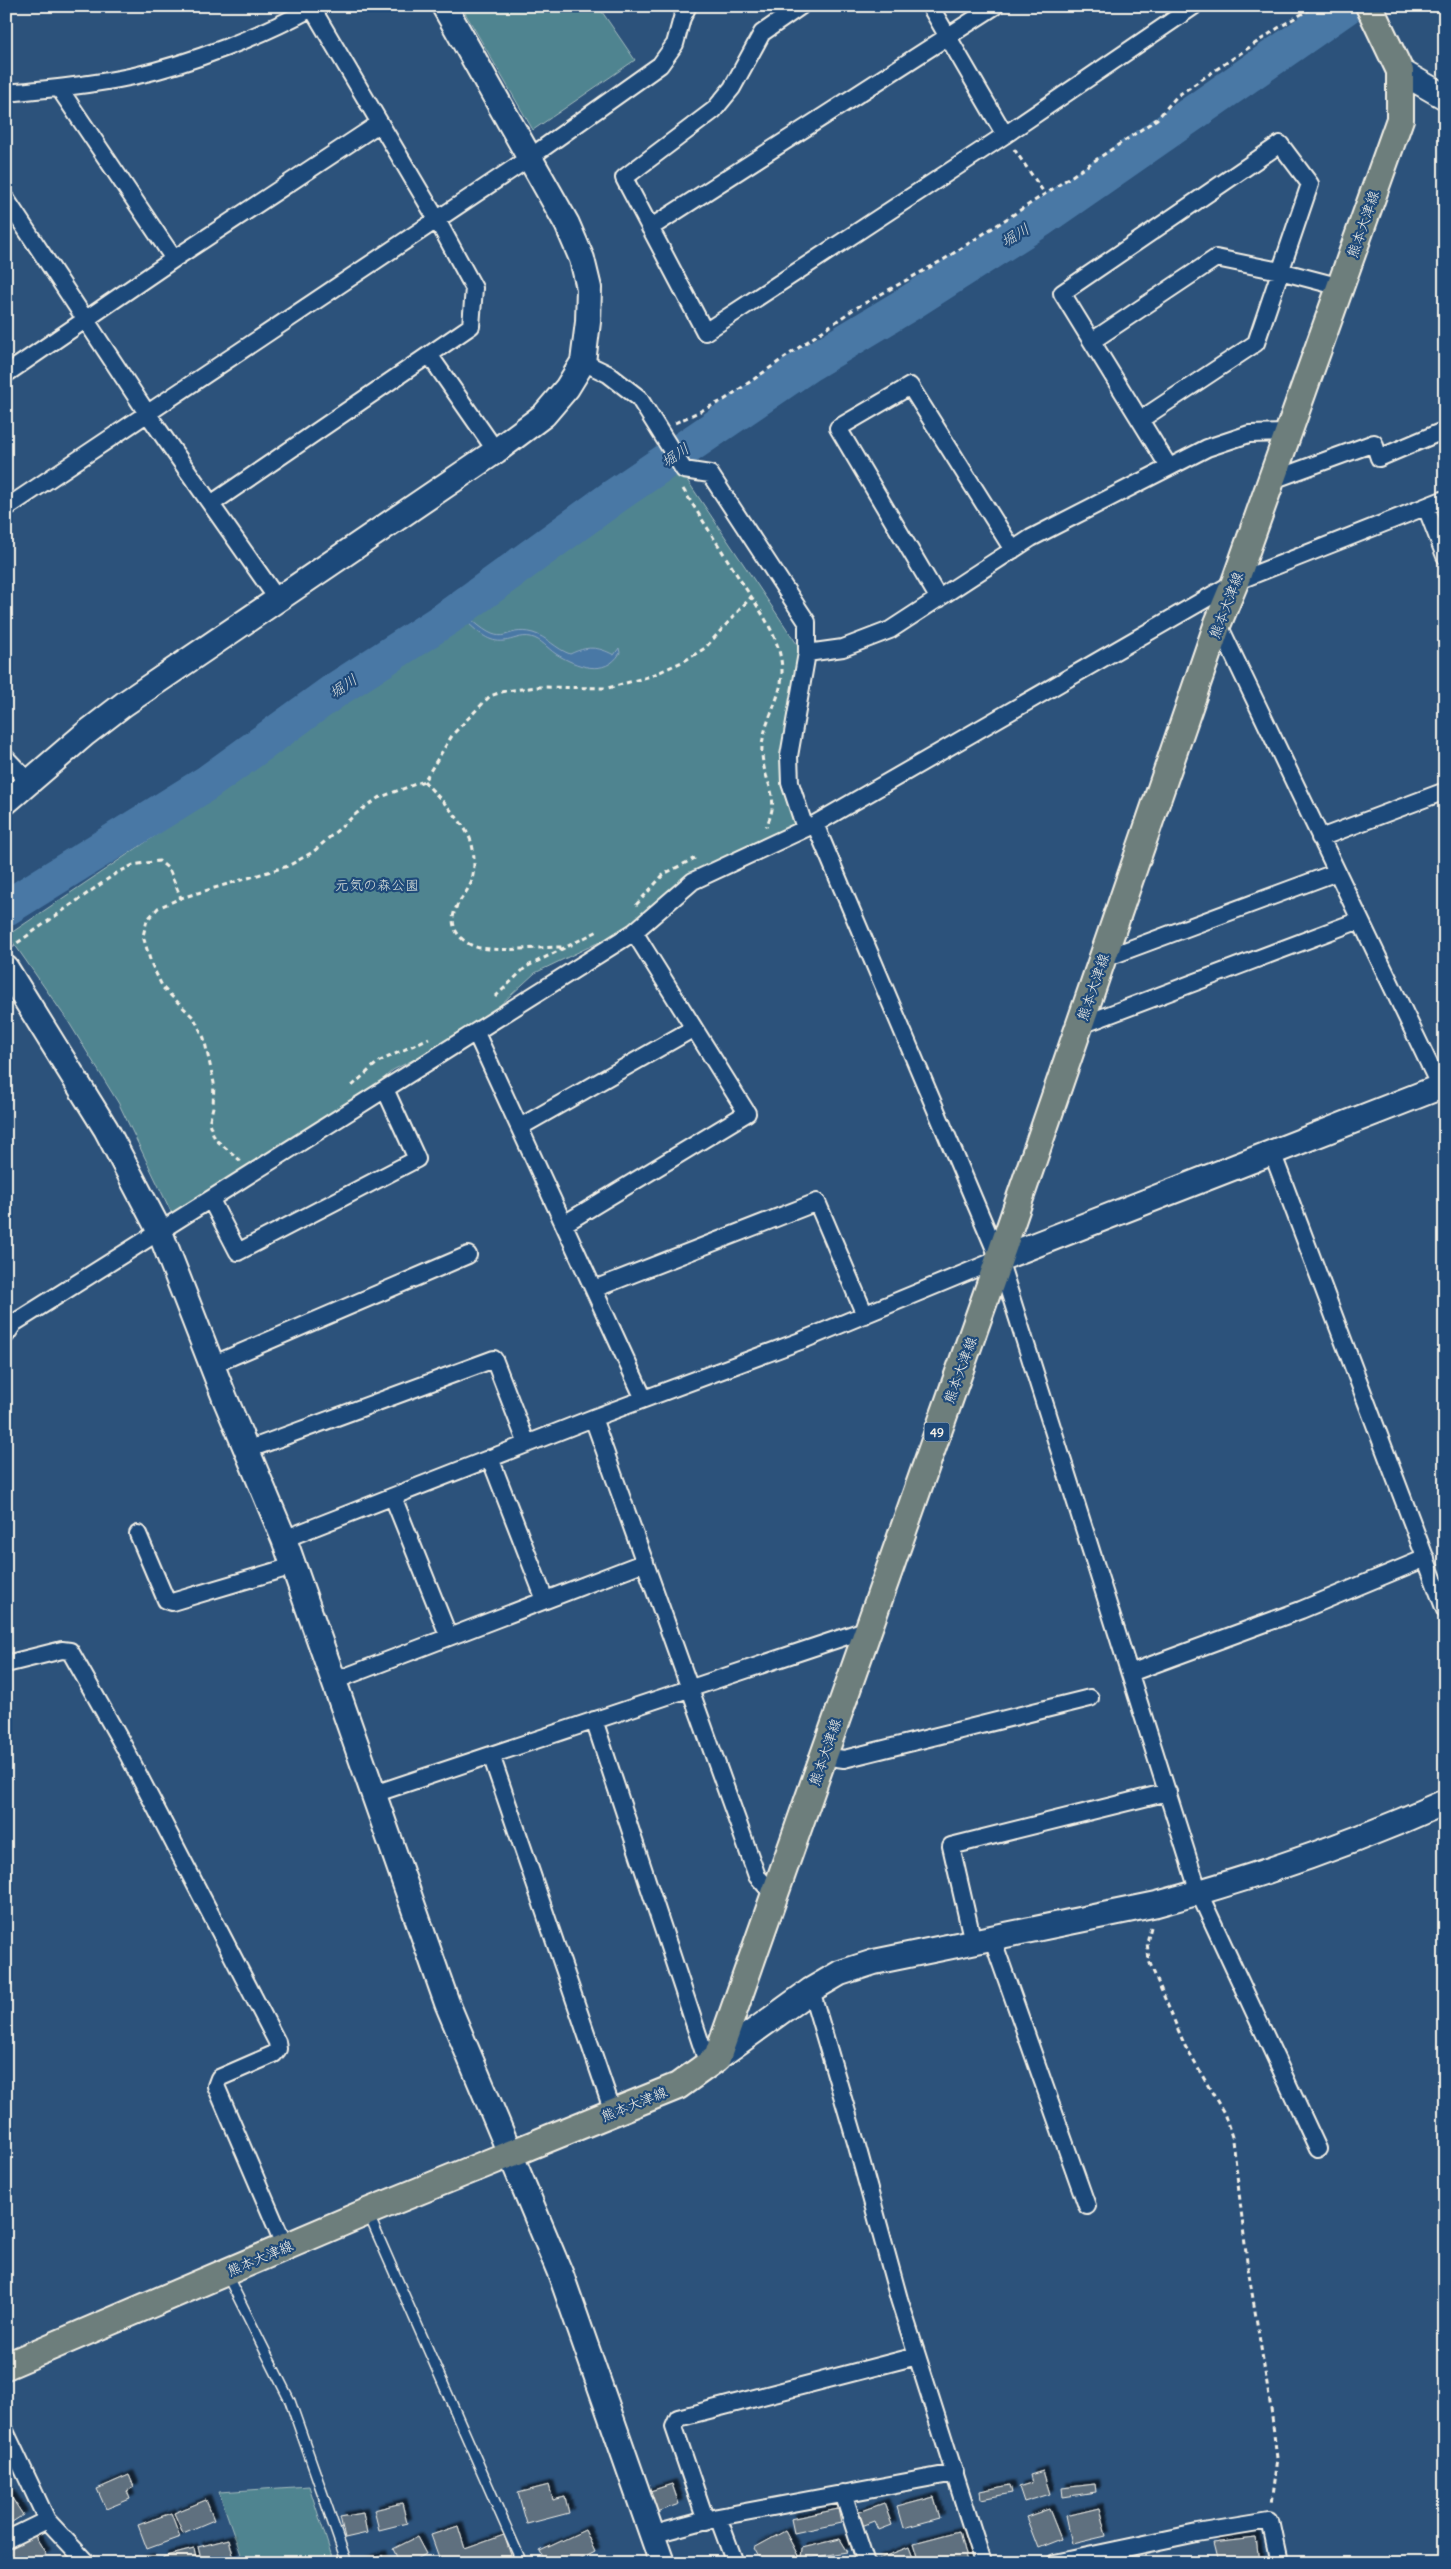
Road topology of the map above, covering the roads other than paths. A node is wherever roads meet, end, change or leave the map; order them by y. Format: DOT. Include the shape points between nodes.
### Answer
graph roads {
  1 [pos="444,6"];
  2 [pos="688,6"];
  3 [pos="801,6"];
  4 [pos="930,6"];
  5 [pos="995,6"];
  6 [pos="1194,6"];
  7 [pos="1370,10"];
  8 [pos="947,36"];
  9 [pos="1400,71"];
  10 [pos="59,88"];
  11 [pos="6,92"];
  12 [pos="1445,97"];
  13 [pos="380,123"];
  14 [pos="1004,135"];
  15 [pos="530,158"];
  16 [pos="6,199"];
  17 [pos="436,218"];
  18 [pos="650,228"];
  19 [pos="174,259"];
  20 [pos="1280,271"];
  21 [pos="1341,287"];
  22 [pos="87,318"];
  23 [pos="1092,341"];
  24 [pos="430,356"];
  25 [pos="583,362"];
  26 [pos="6,374"];
  27 [pos="147,413"];
  28 [pos="1140,420"];
  29 [pos="1445,430"];
  30 [pos="1288,432"];
  31 [pos="496,451"];
  32 [pos="1169,467"];
  33 [pos="1270,481"];
  34 [pos="1445,499"];
  35 [pos="211,504"];
  36 [pos="1426,507"];
  37 [pos="6,508"];
  38 [pos="1013,550"];
  39 [pos="1445,556"];
  40 [pos="1235,582"];
  41 [pos="278,600"];
  42 [pos="939,600"];
  43 [pos="1218,622"];
  44 [pos="807,652"];
  45 [pos="6,758"];
  46 [pos="29,782"];
  47 [pos="1445,791"];
  48 [pos="6,802"];
  49 [pos="810,826"];
  50 [pos="1320,838"];
  51 [pos="1337,872"];
  52 [pos="1360,920"];
  53 [pos="634,932"];
  54 [pos="1103,959"];
  55 [pos="6,968"];
  56 [pos="1080,1026"];
  57 [pos="694,1028"];
  58 [pos="476,1032"];
  59 [pos="386,1089"];
  60 [pos="1443,1090"];
  61 [pos="520,1127"];
  62 [pos="1272,1152"];
  63 [pos="211,1200"];
  64 [pos="564,1224"];
  65 [pos="160,1232"];
  66 [pos="468,1255"];
  67 [pos="1000,1259"];
  68 [pos="594,1289"];
  69 [pos="865,1315"];
  70 [pos="6,1335"];
  71 [pos="212,1365"];
  72 [pos="644,1399"];
  73 [pos="593,1418"];
  74 [pos="527,1444"];
  75 [pos="246,1450"];
  76 [pos="490,1458"];
  77 [pos="393,1497"];
  78 [pos="138,1534"];
  79 [pos="284,1539"];
  80 [pos="1426,1558"];
  81 [pos="645,1562"];
  82 [pos="293,1566"];
  83 [pos="545,1600"];
  84 [pos="1445,1610"];
  85 [pos="868,1628"];
  86 [pos="449,1636"];
  87 [pos="6,1664"];
  88 [pos="1130,1673"];
  89 [pos="334,1681"];
  90 [pos="691,1688"];
  91 [pos="1090,1698"];
  92 [pos="594,1720"];
  93 [pos="491,1755"];
  94 [pos="823,1756"];
  95 [pos="1168,1792"];
  96 [pos="374,1794"];
  97 [pos="1445,1802"];
  98 [pos="1199,1893"];
  99 [pos="774,1895"];
  100 [pos="982,1940"];
  101 [pos="811,1990"];
  102 [pos="713,2061"];
  103 [pos="613,2112"];
  104 [pos="1318,2149"];
  105 [pos="511,2154"];
  106 [pos="1087,2206"];
  107 [pos="367,2212"];
  108 [pos="285,2246"];
  109 [pos="225,2272"];
  110 [pos="917,2356"];
  111 [pos="6,2366"];
  112 [pos="6,2433"];
  113 [pos="955,2473"];
  114 [pos="842,2493"];
  115 [pos="712,2519"];
  116 [pos="47,2520"];
  117 [pos="652,2535"];
  118 [pos="6,2540"];
  119 [pos="87,2563"];
  120 [pos="347,2563"];
  121 [pos="522,2563"];
  122 [pos="662,2563"];
  123 [pos="735,2563"];
  124 [pos="866,2563"];
  125 [pos="984,2563"];
  126 [pos="1055,2563"];
  127 [pos="1279,2563"];
  1 -- 15 [label="street"];
  2 -- 15 [label="street" via="675,44 660,65"];
  3 -- 18 [label="street" via="762,32 732,88 714,110 624,178"];
  4 -- 8 [label="street"];
  5 -- 8 [label="street"];
  6 -- 14 [label="street"];
  7 -- 9 [label="main road, 熊本大津線 / 49"];
  8 -- 14 [label="street"];
  8 -- 18 [label="street"];
  9 -- 12 [label="street"];
  9 -- 21 [label="main road, 熊本大津線 / 49" via="1400,119"];
  10 -- 11 [label="street"];
  10 -- 13 [label="street" via="135,76 193,59 285,23 312,8"];
  10 -- 19 [label="street"];
  13 -- 17 [label="street"];
  13 -- 19 [label="street"];
  14 -- 18 [label="street" via="705,332"];
  15 -- 17 [label="street"];
  15 -- 25 [label="street" via="567,224 582,259 589,288"];
  16 -- 22 [label="street"];
  17 -- 24 [label="street" via="474,288 471,326"];
  17 -- 27 [label="street"];
  19 -- 22 [label="street"];
  20 -- 21 [label="street"];
  20 -- 23 [label="street" via="1216,258"];
  20 -- 23 [label="street" via="1310,184 1280,144 1062,293"];
  20 -- 28 [label="street" via="1256,343"];
  21 -- 30 [label="main road, 熊本大津線 / 49"];
  22 -- 26 [label="street"];
  22 -- 27 [label="street"];
  23 -- 28 [label="street"];
  24 -- 31 [label="street"];
  24 -- 35 [label="street"];
  25 -- 31 [label="street" via="567,388 544,415"];
  25 -- 44 [label="street" via="608,374 639,398 684,470 710,474 807,622"];
  27 -- 35 [label="street"];
  27 -- 37 [label="street"];
  28 -- 32 [label="street"];
  29 -- 33 [label="street" via="1379,458 1374,443"];
  30 -- 32 [label="street" via="1249,434 1207,448"];
  30 -- 33 [label="main road, 熊本大津線 / 49"];
  31 -- 41 [label="street"];
  32 -- 38 [label="street" via="1094,504"];
  33 -- 40 [label="main road, 熊本大津線 / 49"];
  34 -- 36 [label="street"];
  35 -- 41 [label="street"];
  36 -- 39 [label="street"];
  36 -- 40 [label="street"];
  38 -- 42 [label="street"];
  38 -- 42 [label="street" via="910,386 838,428"];
  40 -- 43 [label="main road, 熊本大津線 / 49"];
  40 -- 49 [label="street"];
  41 -- 46 [label="street" via="124,704"];
  42 -- 44 [label="street" via="890,630 843,648"];
  43 -- 50 [label="street"];
  43 -- 54 [label="main road, 熊本大津線 / 49"];
  44 -- 49 [label="street" via="789,756 790,784"];
  45 -- 46 [label="street"];
  46 -- 48 [label="street"];
  47 -- 50 [label="street"];
  49 -- 53 [label="street" via="693,881"];
  49 -- 67 [label="street"];
  50 -- 51 [label="street"];
  51 -- 52 [label="street"];
  51 -- 54 [label="street"];
  52 -- 56 [label="street"];
  52 -- 60 [label="street"];
  53 -- 57 [label="street"];
  53 -- 58 [label="street"];
  54 -- 56 [label="main road, 熊本大津線 / 49"];
  55 -- 65 [label="street" via="106,1129"];
  56 -- 67 [label="main road, 熊本大津線 / 49"];
  57 -- 61 [label="street"];
  57 -- 64 [label="street" via="747,1113"];
  58 -- 59 [label="street"];
  58 -- 61 [label="street"];
  59 -- 63 [label="street"];
  59 -- 63 [label="street" via="417,1159 238,1252"];
  60 -- 62 [label="street"];
  61 -- 64 [label="street"];
  62 -- 67 [label="street"];
  62 -- 80 [label="street"];
  63 -- 65 [label="street"];
  64 -- 68 [label="street"];
  65 -- 70 [label="street" via="14,1323"];
  65 -- 71 [label="street"];
  66 -- 71 [label="street"];
  67 -- 69 [label="street"];
  67 -- 85 [label="main road, 熊本大津線 / 49"];
  67 -- 88 [label="street"];
  68 -- 69 [label="street" via="817,1202"];
  68 -- 72 [label="street"];
  69 -- 72 [label="street"];
  71 -- 75 [label="street"];
  72 -- 73 [label="street"];
  73 -- 74 [label="street"];
  73 -- 81 [label="street"];
  74 -- 75 [label="street" via="494,1359"];
  74 -- 76 [label="street"];
  75 -- 79 [label="street"];
  76 -- 77 [label="street"];
  76 -- 83 [label="street"];
  77 -- 79 [label="street"];
  77 -- 86 [label="street"];
  78 -- 82 [label="street" via="166,1600 172,1602"];
  79 -- 82 [label="street"];
  80 -- 84 [label="street"];
  80 -- 88 [label="street" via="1301,1610"];
  81 -- 83 [label="street"];
  81 -- 90 [label="street"];
  82 -- 89 [label="street"];
  83 -- 86 [label="street"];
  85 -- 90 [label="street"];
  85 -- 94 [label="main road, 熊本大津線 / 49"];
  86 -- 89 [label="street"];
  87 -- 108 [label="street" via="62,1650 70,1651 123,1745 277,2042 274,2054 220,2078 216,2086"];
  88 -- 95 [label="street"];
  89 -- 96 [label="street"];
  90 -- 92 [label="street"];
  90 -- 99 [label="street" via="757,1876"];
  91 -- 94 [label="street" via="844,1759"];
  92 -- 93 [label="street"];
  92 -- 102 [label="street"];
  93 -- 96 [label="street"];
  93 -- 103 [label="street"];
  94 -- 99 [label="main road, 熊本大津線 / 49"];
  95 -- 98 [label="street"];
  95 -- 100 [label="street" via="951,1846"];
  96 -- 105 [label="street" via="447,2003"];
  97 -- 98 [label="street" via="1411,1818"];
  98 -- 100 [label="street"];
  98 -- 104 [label="street"];
  99 -- 102 [label="main road, 熊本大津線 / 49"];
  100 -- 101 [label="street" via="874,1962 840,1973"];
  100 -- 106 [label="street"];
  101 -- 102 [label="street"];
  101 -- 110 [label="street"];
  102 -- 103 [label="main road, 熊本大津線" via="678,2086"];
  103 -- 105 [label="main road, 熊本大津線"];
  105 -- 107 [label="main road, 熊本大津線"];
  105 -- 117 [label="street" via="561,2275"];
  107 -- 108 [label="main road, 熊本大津線"];
  107 -- 121 [label="lane"];
  108 -- 109 [label="main road, 熊本大津線"];
  109 -- 111 [label="main road, 熊本大津線"];
  109 -- 120 [label="lane" via="290,2402"];
  110 -- 113 [label="street"];
  110 -- 115 [label="street" via="678,2418 674,2427"];
  112 -- 116 [label="street"];
  113 -- 114 [label="street"];
  113 -- 125 [label="street"];
  114 -- 115 [label="street"];
  114 -- 124 [label="street"];
  115 -- 117 [label="street"];
  115 -- 123 [label="street"];
  116 -- 118 [label="street"];
  116 -- 119 [label="street"];
  117 -- 122 [label="street"];
  126 -- 127 [label="street" via="1270,2521"];
}
